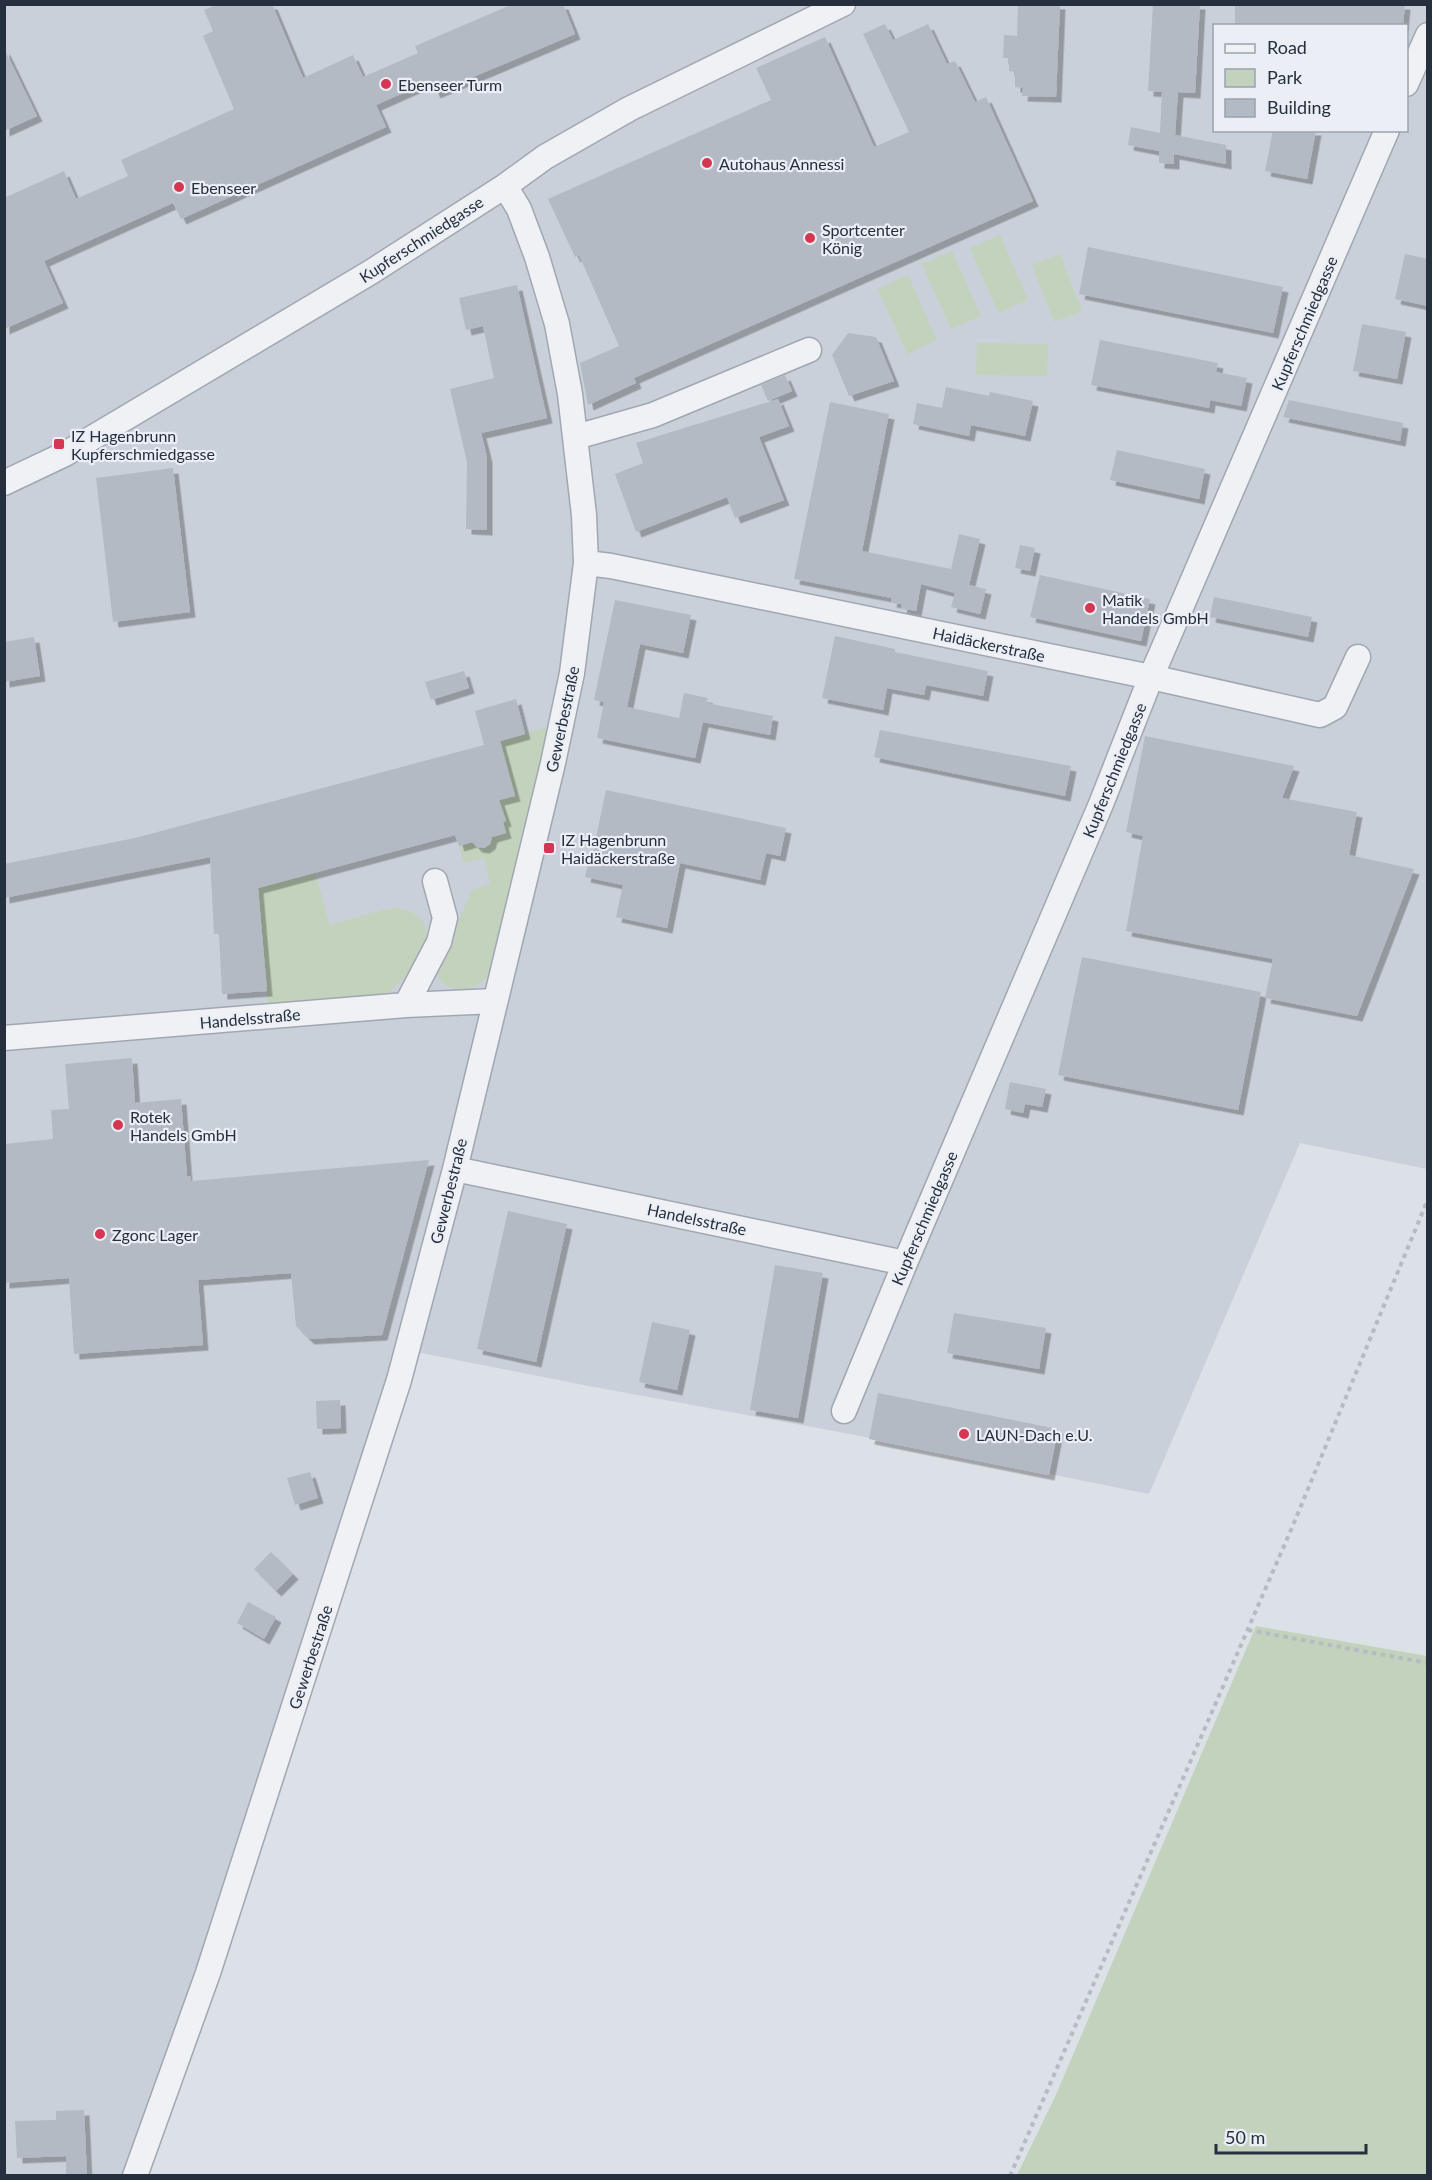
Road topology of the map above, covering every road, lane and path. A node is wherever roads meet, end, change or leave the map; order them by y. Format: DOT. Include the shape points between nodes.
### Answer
graph roads {
  1 [pos="843,4"];
  2 [pos="1428,35"];
  3 [pos="1408,82"];
  4 [pos="1385,132"];
  5 [pos="505,186"];
  6 [pos="808,350"];
  7 [pos="576,437"];
  8 [pos="4,483"];
  9 [pos="586,563"];
  10 [pos="1358,657"];
  11 [pos="1151,677"];
  12 [pos="435,881"];
  13 [pos="495,1001"];
  14 [pos="406,1005"];
  15 [pos="4,1038"];
  16 [pos="455,1169"];
  17 [pos="1428,1199"];
  18 [pos="905,1263"];
  19 [pos="844,1411"];
  20 [pos="1248,1630"];
  21 [pos="1428,1663"];
  22 [pos="135,2175"];
  23 [pos="1010,2175"];
  1 -- 5 [label="street, Kupferschmiedgasse" via="628,109 545,157"];
  2 -- 3 [label="street"];
  4 -- 11 [label="street, Kupferschmiedgasse"];
  5 -- 7 [label="street, Gewerbestraße" via="519,209 557,324"];
  5 -- 8 [label="street, Kupferschmiedgasse" via="371,272 65,454"];
  6 -- 7 [label="street" via="653,415"];
  7 -- 9 [label="street, Gewerbestraße"];
  9 -- 11 [label="street, Haidäckerstraße"];
  9 -- 13 [label="street, Gewerbestraße" via="572,673"];
  10 -- 11 [label="street, Haidäckerstraße" via="1335,707 1320,715"];
  11 -- 18 [label="street, Kupferschmiedgasse" via="1101,804"];
  12 -- 14 [label="street" via="444,918 442,930"];
  13 -- 14 [label="street, Handelsstraße"];
  13 -- 16 [label="street, Gewerbestraße"];
  14 -- 15 [label="street, Handelsstraße"];
  16 -- 18 [label="street, Handelsstraße"];
  16 -- 22 [label="street, Gewerbestraße" via="399,1380 208,1973"];
  17 -- 20 [label="path"];
  18 -- 19 [label="street, Kupferschmiedgasse"];
  20 -- 21 [label="path"];
  20 -- 23 [label="path"];
}
